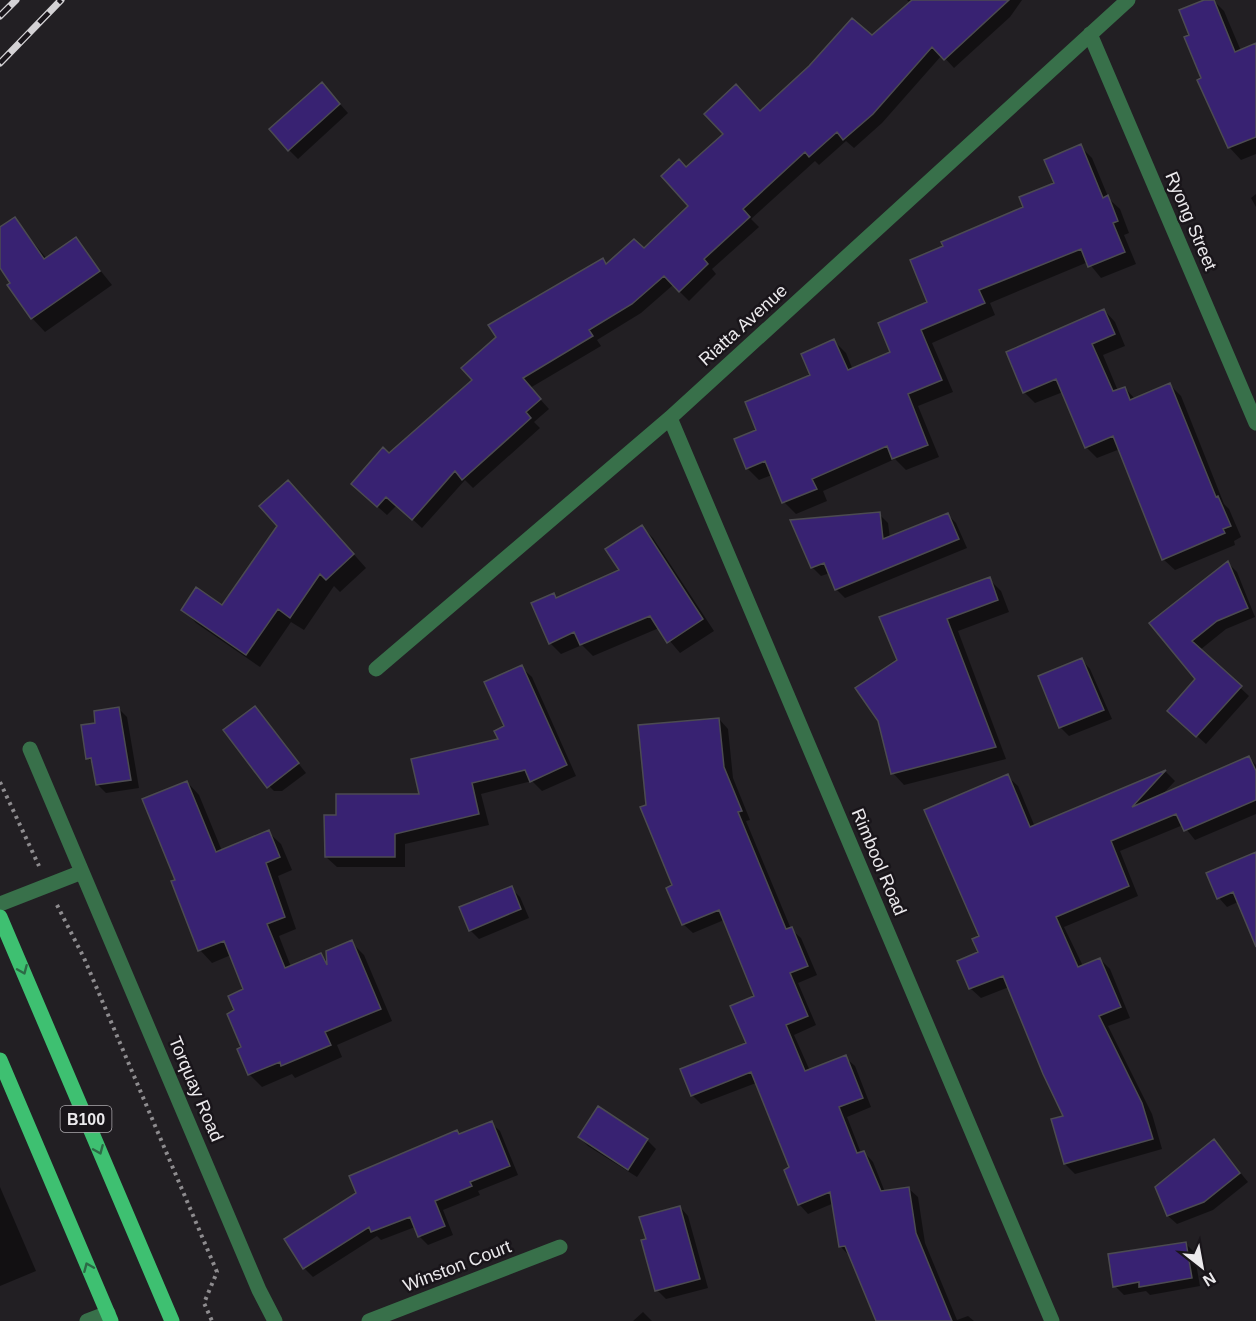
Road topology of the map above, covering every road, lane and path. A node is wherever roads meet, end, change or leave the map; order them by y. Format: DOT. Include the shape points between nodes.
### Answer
graph roads {
  1 [pos="1128,0"];
  2 [pos="1090,34"];
  3 [pos="670,418"];
  4 [pos="1256,423"];
  5 [pos="376,669"];
  6 [pos="30,749"];
  7 [pos="0,782"];
  8 [pos="82,872"];
  9 [pos="47,885"];
  10 [pos="0,903"];
  11 [pos="0,916"];
  12 [pos="0,1060"];
  13 [pos="560,1247"];
  14 [pos="110,1317"];
  15 [pos="87,1321"];
  16 [pos="172,1321"];
  17 [pos="212,1321"];
  18 [pos="275,1321"];
  19 [pos="369,1321"];
  20 [pos="1052,1321"];
  1 -- 2 [label="street, Riatta Avenue"];
  2 -- 3 [label="street, Riatta Avenue"];
  2 -- 4 [label="street, Ryong Street"];
  3 -- 5 [label="street, Riatta Avenue"];
  3 -- 20 [label="street, Rimbool Road"];
  6 -- 8 [label="street, Torquay Road"];
  7 -- 9 [label="path"];
  8 -- 9 [label="street"];
  8 -- 18 [label="street, Torquay Road"];
  9 -- 10 [label="street"];
  9 -- 17 [label="path" via="84,958 217,1272 204,1303"];
  11 -- 16 [label="main road, B100, one-way"];
  14 -- 12 [label="main road, one-way"];
  13 -- 19 [label="street, Winston Court"];
  14 -- 15 [label="street"];
}
